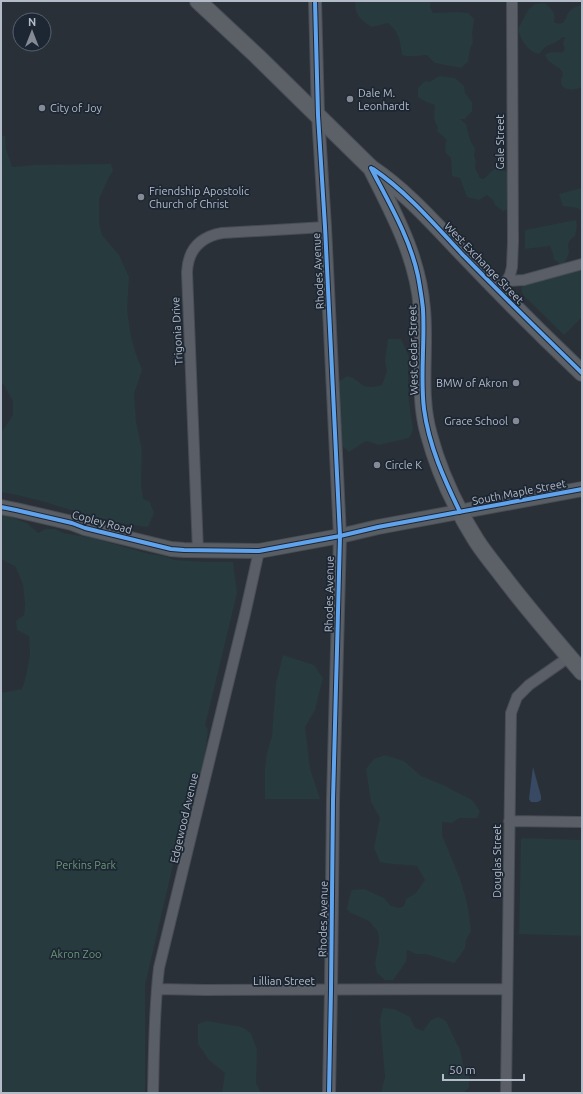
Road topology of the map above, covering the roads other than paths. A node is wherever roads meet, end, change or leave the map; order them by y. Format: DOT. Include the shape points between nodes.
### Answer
graph roads {
  1 [pos="198,1"];
  2 [pos="315,1"];
  3 [pos="512,1"];
  4 [pos="318,115"];
  5 [pos="371,168"];
  6 [pos="325,228"];
  7 [pos="582,264"];
  8 [pos="503,287"];
  9 [pos="582,373"];
  10 [pos="582,489"];
  11 [pos="1,507"];
  12 [pos="460,512"];
  13 [pos="340,536"];
  14 [pos="198,551"];
  15 [pos="259,551"];
  16 [pos="569,657"];
  17 [pos="582,672"];
  18 [pos="509,821"];
  19 [pos="582,822"];
  20 [pos="156,988"];
  21 [pos="507,989"];
  22 [pos="331,990"];
  23 [pos="153,1093"];
  24 [pos="329,1093"];
  25 [pos="506,1093"];
  1 -- 4 [label="main road, West Exchange Street"];
  2 -- 4 [label="street, Rhodes Avenue"];
  3 -- 8 [label="street, Gale Street" via="513,242 512,267"];
  4 -- 5 [label="main road, West Exchange Street"];
  4 -- 6 [label="street, Rhodes Avenue"];
  5 -- 8 [label="main road, West Exchange Street" via="392,184"];
  5 -- 12 [label="main road, West Cedar Street" via="403,233 417,275 422,309 423,393 428,435"];
  6 -- 13 [label="street, Rhodes Avenue"];
  6 -- 14 [label="street, Trigonia Drive" via="222,233 205,239 190,256 187,272"];
  7 -- 8 [label="street"];
  8 -- 9 [label="main road, West Exchange Street" via="525,318"];
  10 -- 12 [label="main road, South Maple Street"];
  11 -- 14 [label="main road, Copley Road" via="171,549"];
  12 -- 13 [label="main road, South Maple Street"];
  12 -- 16 [label="main road, West Cedar Street" via="476,541"];
  13 -- 15 [label="main road, South Maple Street"];
  13 -- 22 [label="street, Rhodes Avenue"];
  14 -- 15 [label="main road, South Maple Street"];
  15 -- 20 [label="street, Edgewood Avenue"];
  16 -- 17 [label="main road, West Cedar Street"];
  16 -- 18 [label="street, Douglas Street" via="529,685 517,697 511,713"];
  18 -- 19 [label="street"];
  18 -- 21 [label="street, Douglas Street"];
  20 -- 22 [label="street, Lillian Street"];
  20 -- 23 [label="street, Edgewood Avenue"];
  21 -- 22 [label="street, Lillian Street"];
  21 -- 25 [label="street, Douglas Street"];
  22 -- 24 [label="street, Rhodes Avenue"];
}
